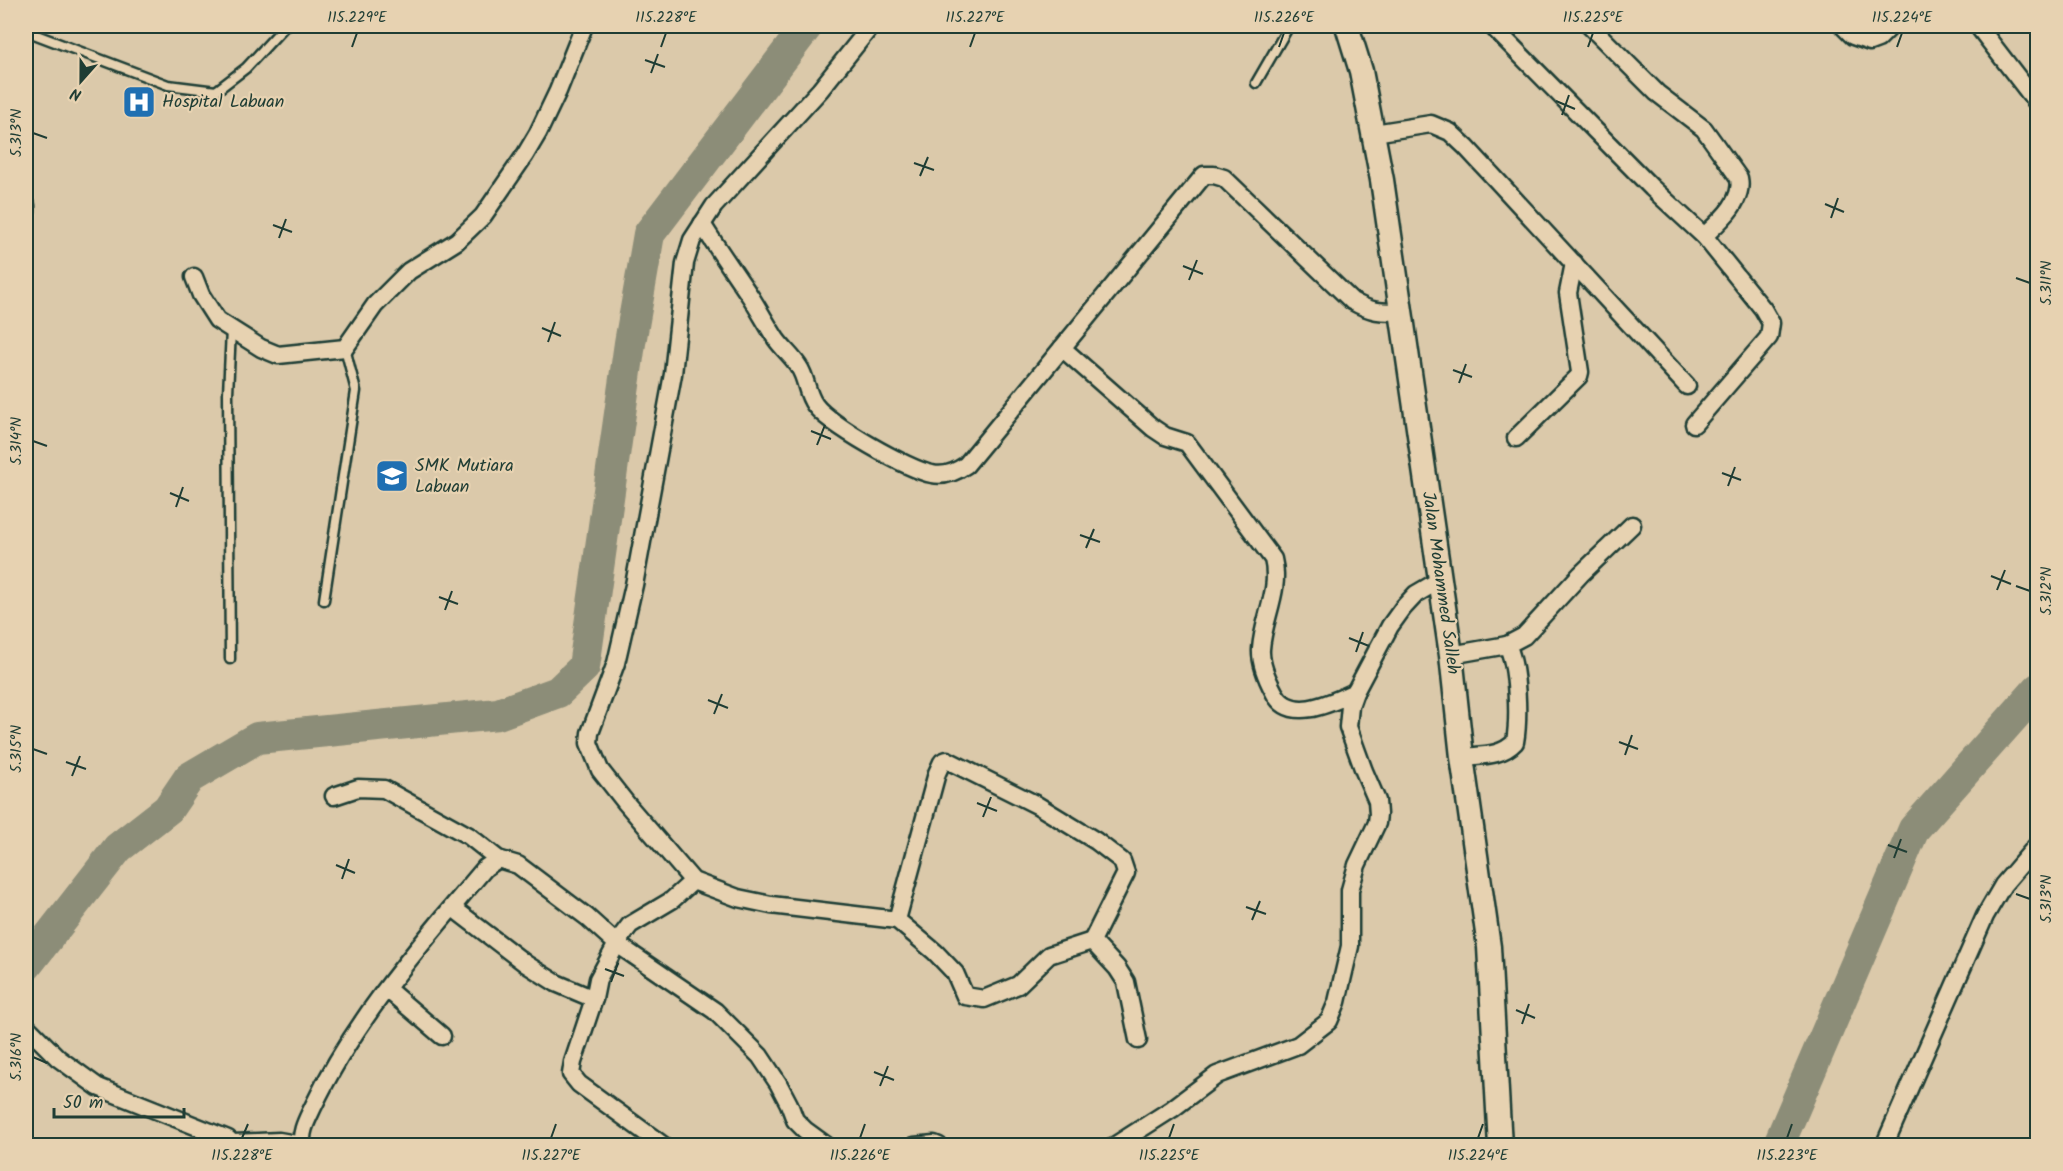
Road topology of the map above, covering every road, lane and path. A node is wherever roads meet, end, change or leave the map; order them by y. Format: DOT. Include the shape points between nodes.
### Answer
graph roads {
  1 [pos="285,26"];
  2 [pos="585,26"];
  3 [pos="871,26"];
  4 [pos="1289,26"];
  5 [pos="1347,26"];
  6 [pos="1492,26"];
  7 [pos="1590,26"];
  8 [pos="1843,26"];
  9 [pos="1891,26"];
  10 [pos="1978,26"];
  11 [pos="26,31"];
  12 [pos="1256,83"];
  13 [pos="2037,104"];
  14 [pos="1374,133"];
  15 [pos="26,205"];
  16 [pos="26,212"];
  17 [pos="702,224"];
  18 [pos="1704,236"];
  19 [pos="1574,264"];
  20 [pos="195,277"];
  21 [pos="1402,311"];
  22 [pos="231,330"];
  23 [pos="345,348"];
  24 [pos="1062,348"];
  25 [pos="1687,386"];
  26 [pos="1694,424"];
  27 [pos="1516,438"];
  28 [pos="1632,525"];
  29 [pos="1440,580"];
  30 [pos="324,600"];
  31 [pos="1508,645"];
  32 [pos="1451,656"];
  33 [pos="230,659"];
  34 [pos="1355,692"];
  35 [pos="1462,757"];
  36 [pos="334,796"];
  37 [pos="2037,844"];
  38 [pos="498,859"];
  39 [pos="693,881"];
  40 [pos="453,908"];
  41 [pos="897,920"];
  42 [pos="1092,941"];
  43 [pos="617,944"];
  44 [pos="387,989"];
  45 [pos="594,999"];
  46 [pos="30,1030"];
  47 [pos="442,1036"];
  48 [pos="1138,1040"];
  49 [pos="233,1144"];
  50 [pos="303,1145"];
  51 [pos="664,1146"];
  52 [pos="827,1146"];
  53 [pos="914,1146"];
  54 [pos="939,1146"];
  55 [pos="1114,1146"];
  56 [pos="1500,1146"];
  57 [pos="1884,1146"];
  1 -- 11 [label="lane" via="246,68 216,91 168,85"];
  2 -- 23 [label="street" via="538,133 483,216 457,241 409,271 375,305"];
  3 -- 17 [label="street"];
  4 -- 12 [label="lane"];
  5 -- 14 [label="main road, Jalan Mohammed Salleh"];
  6 -- 18 [label="street"];
  7 -- 18 [label="street" via="1657,93 1704,129 1739,178 1736,199"];
  8 -- 9 [label="street" via="1853,36 1870,42"];
  10 -- 13 [label="street"];
  14 -- 19 [label="street" via="1431,124 1450,132"];
  14 -- 21 [label="main road, Jalan Mohammed Salleh"];
  15 -- 16 [label="street"];
  17 -- 24 [label="street" via="777,341 798,365 815,406 864,441 921,471 945,475 966,465"];
  17 -- 39 [label="street" via="685,262 673,374 634,585 616,663 589,743 600,770"];
  18 -- 26 [label="street" via="1771,323 1769,337"];
  19 -- 25 [label="street"];
  19 -- 27 [label="street" via="1568,293 1579,376"];
  20 -- 22 [label="street" via="208,307"];
  21 -- 24 [label="street" via="1381,313 1352,301 1224,178 1204,175"];
  21 -- 29 [label="main road, Jalan Mohammed Salleh"];
  22 -- 23 [label="street" via="278,355"];
  22 -- 33 [label="lane"];
  23 -- 30 [label="lane" via="356,391"];
  24 -- 34 [label="street" via="1153,428 1187,443 1273,559 1276,580 1261,650 1267,679 1279,701 1302,710 1329,704"];
  28 -- 31 [label="street" via="1524,636"];
  29 -- 32 [label="main road, Jalan Mohammed Salleh"];
  29 -- 34 [label="street" via="1416,594 1403,608"];
  31 -- 32 [label="street"];
  31 -- 35 [label="street" via="1516,689 1515,742 1498,753"];
  32 -- 35 [label="main road, Jalan Mohammed Salleh"];
  34 -- 55 [label="street" via="1348,726 1377,801 1378,814 1350,890 1350,946 1329,1021 1298,1045 1217,1075"];
  35 -- 56 [label="main road, Jalan Mohammed Salleh" via="1489,947"];
  36 -- 38 [label="street" via="358,788 384,789 469,836"];
  37 -- 57 [label="street" via="2003,885 1985,916"];
  38 -- 40 [label="street" via="485,868"];
  38 -- 43 [label="street" via="518,865"];
  39 -- 41 [label="street" via="760,903"];
  39 -- 43 [label="street" via="672,900 630,925"];
  40 -- 44 [label="street"];
  40 -- 45 [label="street" via="526,964 556,983"];
  41 -- 42 [label="street" via="955,974 965,996 975,999 1018,985 1049,956"];
  41 -- 42 [label="street" via="937,773 947,760 1037,805 1096,840 1122,861 1126,873"];
  42 -- 48 [label="street" via="1126,982"];
  43 -- 45 [label="street" via="598,979"];
  43 -- 52 [label="street" via="715,1011 760,1056 795,1119"];
  44 -- 47 [label="street"];
  44 -- 50 [label="street" via="330,1071 305,1125"];
  45 -- 51 [label="street" via="571,1074 579,1084"];
  46 -- 49 [label="street" via="58,1058 98,1087"];
  49 -- 50 [label="street" via="279,1141"];
  53 -- 54 [label="street"];
}
